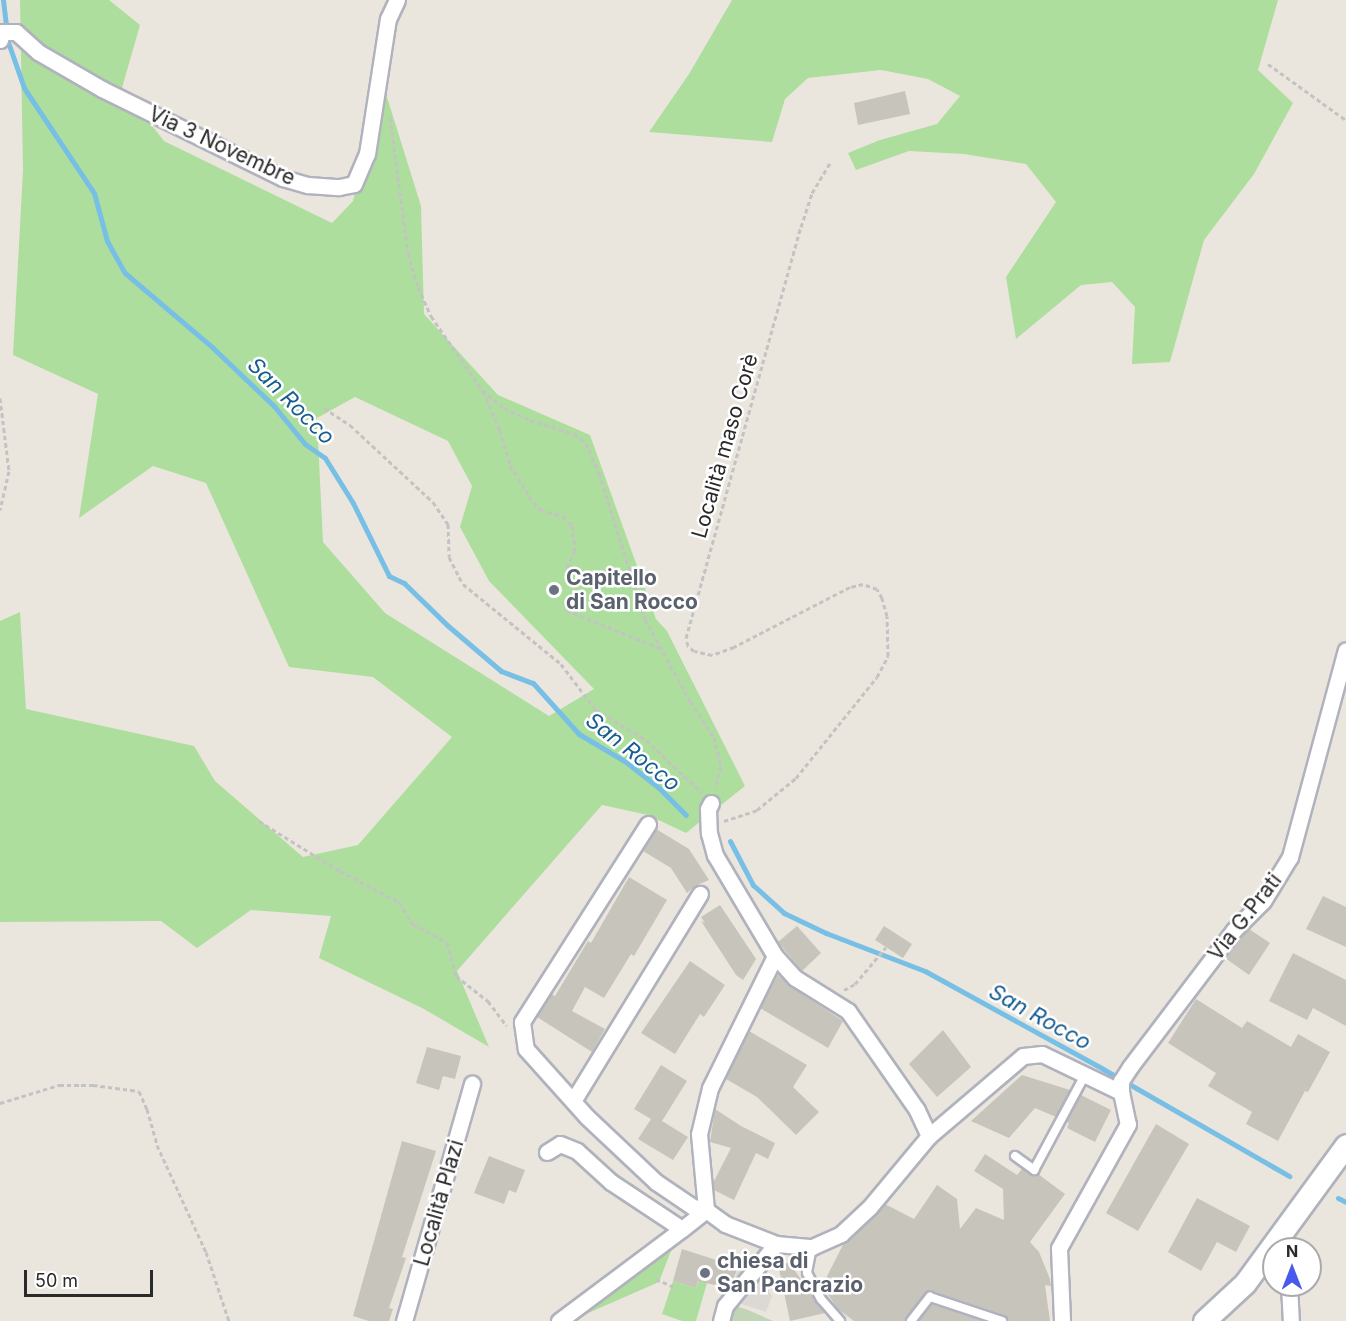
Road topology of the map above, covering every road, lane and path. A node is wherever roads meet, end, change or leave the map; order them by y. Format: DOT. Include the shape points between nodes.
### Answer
graph roads {
  1 [pos="397,0"];
  2 [pos="7,34"];
  3 [pos="1268,64"];
  4 [pos="390,111"];
  5 [pos="1346,120"];
  6 [pos="831,161"];
  7 [pos="482,390"];
  8 [pos="0,398"];
  9 [pos="324,408"];
  10 [pos="0,510"];
  11 [pos="662,649"];
  12 [pos="1346,650"];
  13 [pos="711,803"];
  14 [pos="259,821"];
  15 [pos="648,824"];
  16 [pos="709,826"];
  17 [pos="700,894"];
  18 [pos="886,947"];
  19 [pos="775,956"];
  20 [pos="829,998"];
  21 [pos="526,1049"];
  22 [pos="1085,1075"];
  23 [pos="472,1084"];
  24 [pos="1121,1087"];
  25 [pos="573,1101"];
  26 [pos="0,1103"];
  27 [pos="929,1136"];
  28 [pos="1346,1146"];
  29 [pos="547,1152"];
  30 [pos="1015,1156"];
  31 [pos="706,1210"];
  32 [pos="682,1229"];
  33 [pos="1287,1237"];
  34 [pos="776,1244"];
  35 [pos="812,1247"];
  36 [pos="1262,1265"];
  37 [pos="656,1279"];
  38 [pos="674,1287"];
  39 [pos="1289,1297"];
  40 [pos="229,1321"];
  41 [pos="404,1321"];
  42 [pos="559,1321"];
  43 [pos="721,1321"];
  44 [pos="840,1321"];
  45 [pos="911,1321"];
  46 [pos="1002,1321"];
  47 [pos="1062,1321"];
  48 [pos="1204,1321"];
  49 [pos="1291,1321"];
  1 -- 2 [label="street, Via 3 Novembre" via="387,19 367,154 354,184 339,187 283,178 102,88"];
  3 -- 5 [label="path"];
  4 -- 7 [label="path" via="408,253 418,287 431,316"];
  6 -- 16 [label="path, Località maso Corè" via="812,193 801,227 686,638 693,651 712,655 863,584 877,589 882,598 888,656 878,677 796,778 757,810"];
  7 -- 11 [label="path" via="504,408 574,434 586,443 645,619"];
  7 -- 11 [label="path" via="510,465 529,496 540,510 563,516 573,525 575,550 567,568 576,592 565,602 566,609"];
  8 -- 10 [label="path" via="9,471"];
  9 -- 13 [label="path" via="350,425 433,502 448,524 449,557 464,584 561,664 595,709 646,740"];
  11 -- 13 [label="path" via="714,737 721,766"];
  12 -- 24 [label="street, Via G.Prati" via="1290,857 1263,901 1234,930 1130,1067"];
  13 -- 16 [label="street"];
  14 -- 21 [label="path" via="340,871 390,896 399,902 413,924 447,942 456,976 488,1001"];
  15 -- 21 [label="street" via="522,1022"];
  16 -- 19 [label="street" via="715,855"];
  17 -- 25 [label="street"];
  18 -- 20 [label="path" via="855,984"];
  19 -- 20 [label="street" via="795,978"];
  19 -- 31 [label="street" via="710,1088 699,1134"];
  20 -- 27 [label="street" via="848,1011 917,1110"];
  21 -- 25 [label="street"];
  22 -- 24 [label="street"];
  22 -- 27 [label="street" via="1042,1054 1023,1056"];
  22 -- 30 [label="lane" via="1034,1170"];
  23 -- 41 [label="street, Località Plazi"];
  24 -- 47 [label="street" via="1128,1124 1059,1248"];
  25 -- 31 [label="street" via="656,1182 690,1206"];
  26 -- 40 [label="path" via="59,1084 139,1091 157,1145 206,1252"];
  27 -- 35 [label="street" via="869,1208 841,1234"];
  28 -- 33 [label="main road"];
  29 -- 32 [label="street" via="560,1144 577,1151 611,1182"];
  31 -- 32 [label="street"];
  31 -- 34 [label="street" via="725,1224"];
  32 -- 42 [label="street"];
  34 -- 35 [label="street"];
  34 -- 43 [label="street" via="725,1306"];
  35 -- 44 [label="lane" via="807,1273 821,1299"];
  36 -- 48 [label="main road"];
  37 -- 38 [label="path"];
  39 -- 49 [label="street"];
  45 -- 46 [label="lane" via="930,1297"];
}
